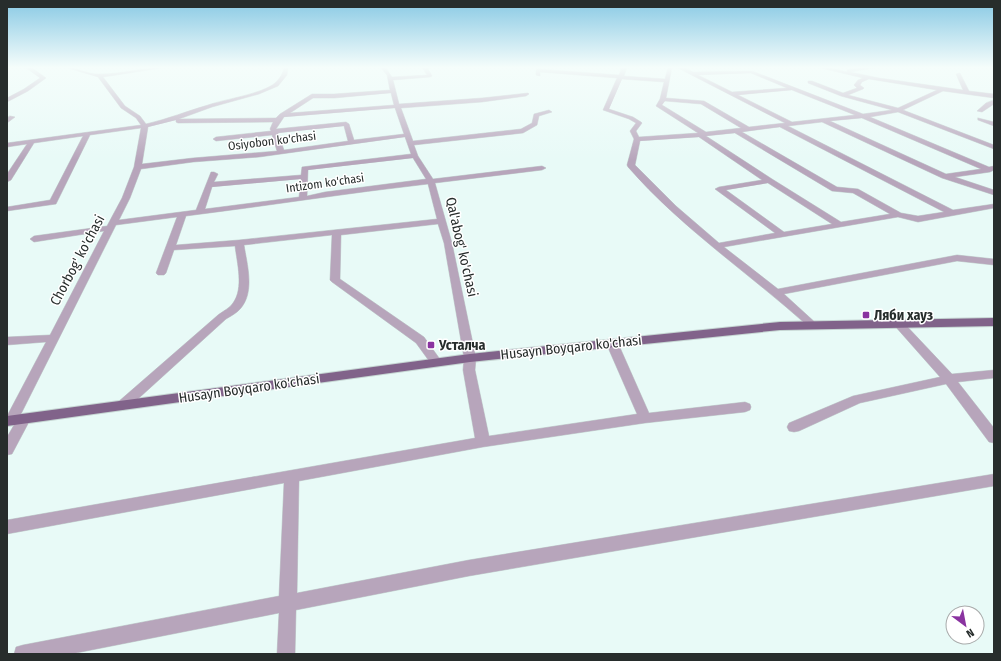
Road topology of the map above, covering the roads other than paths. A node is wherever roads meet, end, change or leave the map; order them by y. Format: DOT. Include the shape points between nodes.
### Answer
graph roads {
  1 [pos="116,98"];
  2 [pos="239,98"];
  3 [pos="309,98"];
  4 [pos="395,98"];
  5 [pos="498,98"];
  6 [pos="611,98"];
  7 [pos="740,98"];
  8 [pos="816,98"];
  9 [pos="854,98"];
  10 [pos="924,98"];
  11 [pos="663,99"];
  12 [pos="994,102"];
  13 [pos="397,106"];
  14 [pos="900,110"];
  15 [pos="980,111"];
  16 [pos="548,112"];
  17 [pos="282,115"];
  18 [pos="863,116"];
  19 [pos="980,119"];
  20 [pos="277,120"];
  21 [pos="166,121"];
  22 [pos="824,121"];
  23 [pos="791,124"];
  24 [pos="994,124"];
  25 [pos="780,125"];
  26 [pos="145,126"];
  27 [pos="747,129"];
  28 [pos="735,130"];
  29 [pos="274,132"];
  30 [pos="88,133"];
  31 [pos="702,135"];
  32 [pos="216,139"];
  33 [pos="409,139"];
  34 [pos="637,139"];
  35 [pos="32,141"];
  36 [pos="994,141"];
  37 [pos="351,142"];
  38 [pos="984,143"];
  39 [pos="7,145"];
  40 [pos="994,147"];
  41 [pos="281,152"];
  42 [pos="415,156"];
  43 [pos="138,167"];
  44 [pos="542,168"];
  45 [pos="991,169"];
  46 [pos="214,174"];
  47 [pos="945,176"];
  48 [pos="304,177"];
  49 [pos="7,180"];
  50 [pos="769,181"];
  51 [pos="431,182"];
  52 [pos="209,185"];
  53 [pos="994,193"];
  54 [pos="303,199"];
  55 [pos="994,206"];
  56 [pos="7,209"];
  57 [pos="200,211"];
  58 [pos="952,213"];
  59 [pos="183,214"];
  60 [pos="898,215"];
  61 [pos="442,221"];
  62 [pos="840,225"];
  63 [pos="111,226"];
  64 [pos="337,232"];
  65 [pos="783,235"];
  66 [pos="34,239"];
  67 [pos="239,243"];
  68 [pos="717,246"];
  69 [pos="170,248"];
  70 [pos="994,262"];
  71 [pos="161,273"];
  72 [pos="776,292"];
  73 [pos="994,322"];
  74 [pos="898,324"];
  75 [pos="813,325"];
  76 [pos="52,338"];
  77 [pos="7,341"];
  78 [pos="612,343"];
  79 [pos="470,358"];
  80 [pos="436,362"];
  81 [pos="994,374"];
  82 [pos="948,379"];
  83 [pos="123,405"];
  84 [pos="745,406"];
  85 [pos="645,418"];
  86 [pos="13,421"];
  87 [pos="794,428"];
  88 [pos="994,438"];
  89 [pos="482,442"];
  90 [pos="7,450"];
  91 [pos="292,476"];
  92 [pos="994,480"];
  93 [pos="7,527"];
  94 [pos="288,603"];
  95 [pos="23,654"];
  96 [pos="286,654"];
  1 -- 26 [label="street"];
  2 -- 21 [label="street"];
  3 -- 17 [label="street"];
  4 -- 13 [label="street, Qal'abog' ko'chasi"];
  5 -- 13 [label="street"];
  6 -- 34 [label="street" via="606,110 631,118 639,124 633,131"];
  7 -- 23 [label="street"];
  8 -- 18 [label="street"];
  9 -- 14 [label="street"];
  10 -- 14 [label="street"];
  11 -- 27 [label="street" via="702,102"];
  11 -- 31 [label="street" via="659,106"];
  12 -- 15 [label="street"];
  13 -- 17 [label="street"];
  13 -- 33 [label="street, Qal'abog' ko'chasi"];
  14 -- 18 [label="street"];
  14 -- 38 [label="street"];
  16 -- 33 [label="street, Osiyobon ko'chasi" via="536,115 535,124 523,131"];
  17 -- 20 [label="street"];
  18 -- 22 [label="street"];
  18 -- 45 [label="street"];
  19 -- 24 [label="street"];
  20 -- 21 [label="street"];
  20 -- 29 [label="street"];
  21 -- 26 [label="street"];
  22 -- 23 [label="street"];
  22 -- 47 [label="street"];
  23 -- 25 [label="street"];
  25 -- 27 [label="street"];
  25 -- 58 [label="street"];
  26 -- 30 [label="street"];
  26 -- 43 [label="street, Сhorbog' ko'chasi"];
  27 -- 28 [label="street"];
  28 -- 31 [label="street"];
  28 -- 60 [label="street" via="835,190 855,191"];
  29 -- 32 [label="street"];
  29 -- 37 [label="street" via="346,124"];
  29 -- 41 [label="street"];
  30 -- 35 [label="street"];
  30 -- 56 [label="street" via="53,202"];
  31 -- 34 [label="street"];
  31 -- 50 [label="street"];
  33 -- 37 [label="street, Osiyobon ko'chasi"];
  33 -- 42 [label="street, Qal'abog' ko'chasi"];
  34 -- 68 [label="street" via="631,165 650,187"];
  35 -- 39 [label="street"];
  35 -- 49 [label="street"];
  36 -- 38 [label="street"];
  37 -- 41 [label="street, Osiyobon ko'chasi"];
  38 -- 40 [label="street"];
  41 -- 43 [label="street, Osiyobon ko'chasi"];
  42 -- 48 [label="street" via="310,168 305,169"];
  42 -- 51 [label="street, Qal'abog' ko'chasi"];
  43 -- 63 [label="street, Сhorbog' ko'chasi"];
  44 -- 51 [label="street, Intizom ko'chasi"];
  45 -- 47 [label="street"];
  46 -- 52 [label="street"];
  47 -- 53 [label="street"];
  48 -- 52 [label="street"];
  48 -- 54 [label="street"];
  50 -- 62 [label="street"];
  50 -- 65 [label="street" via="719,189"];
  51 -- 54 [label="street, Intizom ko'chasi" via="348,191"];
  51 -- 61 [label="street, Qal'abog' ko'chasi"];
  52 -- 57 [label="street"];
  54 -- 57 [label="street, Intizom ko'chasi"];
  55 -- 58 [label="street"];
  57 -- 59 [label="street, Intizom ko'chasi"];
  58 -- 60 [label="street" via="918,219"];
  59 -- 63 [label="street, Intizom ko'chasi"];
  59 -- 69 [label="street"];
  60 -- 62 [label="street"];
  61 -- 64 [label="street"];
  61 -- 79 [label="street, Qal'abog' ko'chasi"];
  62 -- 65 [label="street"];
  63 -- 66 [label="street, Intizom ko'chasi"];
  63 -- 76 [label="street, Сhorbog' ko'chasi"];
  64 -- 67 [label="street"];
  64 -- 80 [label="street" via="334,280 420,340"];
  65 -- 68 [label="street"];
  67 -- 69 [label="street"];
  67 -- 83 [label="street" via="244,288 236,306"];
  68 -- 72 [label="street"];
  69 -- 71 [label="street"];
  70 -- 72 [label="street" via="957,258"];
  72 -- 75 [label="street"];
  73 -- 74 [label="main road, Husayn Boyqaro ko'chasi"];
  74 -- 75 [label="main road, Husayn Boyqaro ko'chasi"];
  74 -- 82 [label="street"];
  75 -- 78 [label="main road, Husayn Boyqaro ko'chasi"];
  76 -- 77 [label="street"];
  76 -- 86 [label="street, Сhorbog' ko'chasi"];
  78 -- 79 [label="main road, Husayn Boyqaro ko'chasi"];
  78 -- 85 [label="street"];
  79 -- 80 [label="main road, Husayn Boyqaro ko'chasi"];
  79 -- 89 [label="street, Qal'abog' ko'chasi" via="469,370"];
  80 -- 83 [label="main road, Husayn Boyqaro ko'chasi"];
  81 -- 82 [label="street"];
  82 -- 87 [label="street" via="857,399"];
  82 -- 88 [label="street"];
  83 -- 86 [label="main road, Husayn Boyqaro ko'chasi"];
  84 -- 85 [label="street"];
  85 -- 89 [label="street"];
  86 -- 90 [label="street, Сhorbog' ko'chasi"];
  89 -- 91 [label="street"];
  91 -- 93 [label="street"];
  91 -- 94 [label="street"];
  92 -- 94 [label="street" via="469,568"];
  94 -- 95 [label="street"];
  94 -- 96 [label="street"];
}
